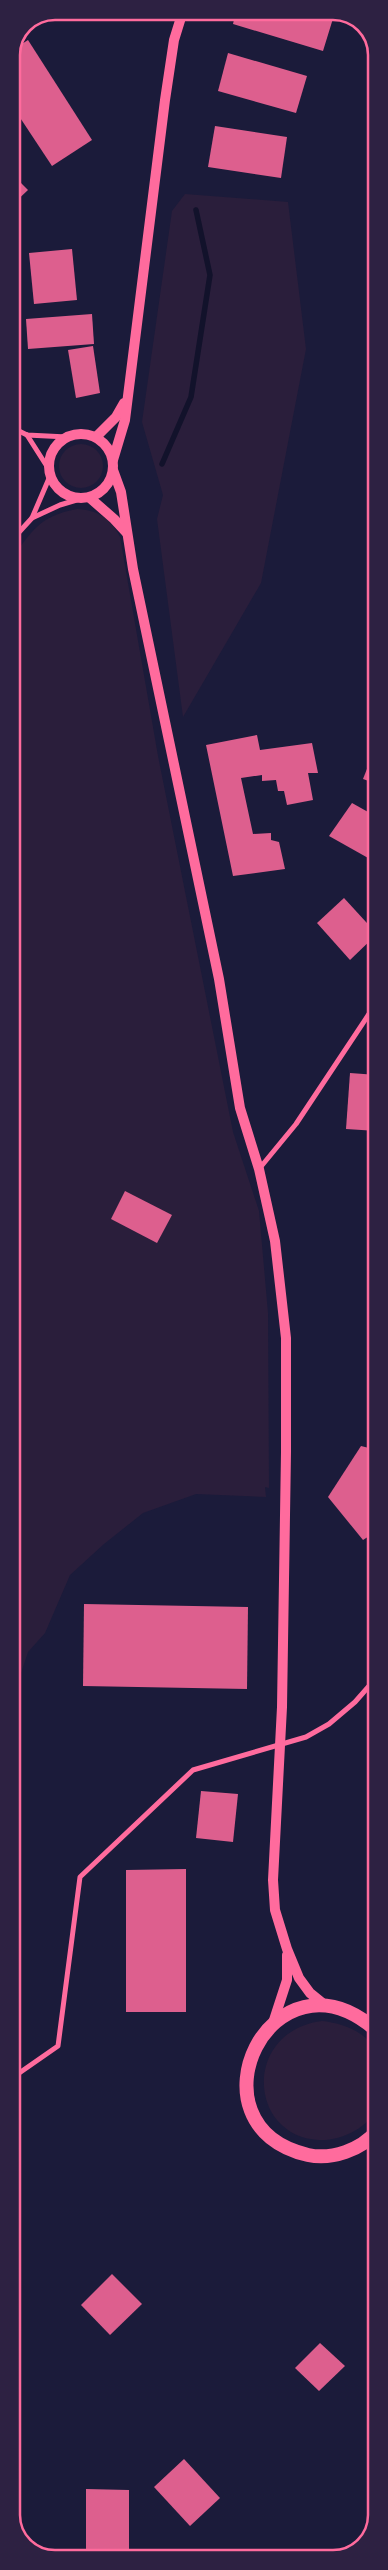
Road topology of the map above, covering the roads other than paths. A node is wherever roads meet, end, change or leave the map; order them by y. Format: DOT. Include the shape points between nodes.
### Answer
graph roads {
  1 [pos="180,20"];
  2 [pos="131,383"];
  3 [pos="20,432"];
  4 [pos="27,435"];
  5 [pos="67,437"];
  6 [pos="96,438"];
  7 [pos="113,465"];
  8 [pos="49,472"];
  9 [pos="85,498"];
  10 [pos="32,518"];
  11 [pos="20,531"];
  12 [pos="128,534"];
  13 [pos="368,1015"];
  14 [pos="259,1169"];
  15 [pos="368,1687"];
  16 [pos="286,1949"];
  17 [pos="326,2006"];
  18 [pos="273,2023"];
  19 [pos="368,2023"];
  20 [pos="20,2072"];
  21 [pos="368,2139"];
  1 -- 2 [label="main road" via="165,100"];
  2 -- 6 [label="main road" via="120,412"];
  2 -- 7 [label="main road"];
  3 -- 4 [label="street"];
  4 -- 5 [label="street"];
  4 -- 8 [label="street"];
  5 -- 6 [label="main road" via="77,434"];
  5 -- 8 [label="main road" via="53,449"];
  6 -- 7 [label="main road" via="109,451"];
  7 -- 9 [label="main road" via="106,487"];
  7 -- 12 [label="main road"];
  8 -- 9 [label="main road" via="53,484 64,495"];
  8 -- 10 [label="street"];
  9 -- 10 [label="street"];
  9 -- 12 [label="main road" via="114,519"];
  10 -- 11 [label="street"];
  12 -- 14 [label="main road" via="219,979 240,1108"];
  13 -- 14 [label="street" via="296,1124"];
  14 -- 16 [label="main road" via="275,1241 286,1338 282,1697 273,1880 275,1910"];
  15 -- 20 [label="street" via="329,1724 306,1737 193,1770 80,1877 58,2046"];
  16 -- 17 [label="main road" via="299,1978"];
  16 -- 18 [label="main road" via="287,1980"];
  17 -- 18 [label="highway" via="298,2010"];
  17 -- 19 [label="highway" via="345,2010"];
  18 -- 21 [label="highway" via="258,2040 249,2060 246,2082 252,2111 259,2124 274,2140 293,2151 315,2156 337,2155 358,2147"];
}
